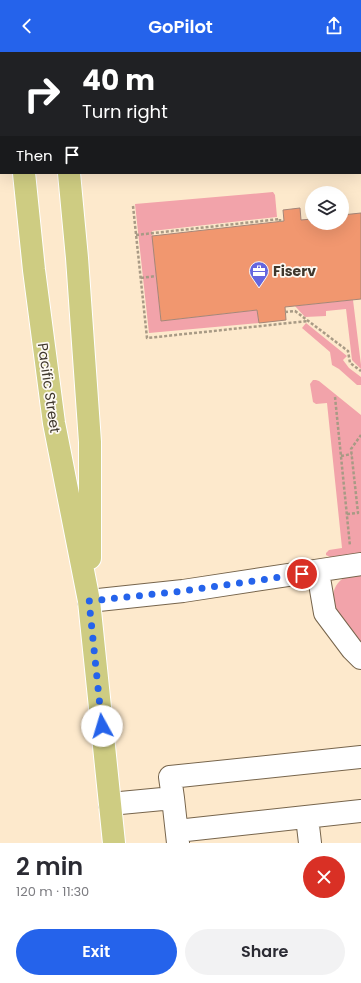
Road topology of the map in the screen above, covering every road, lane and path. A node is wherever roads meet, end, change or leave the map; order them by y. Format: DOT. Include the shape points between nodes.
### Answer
graph roads {
  1 [pos="24,174"];
  2 [pos="69,174"];
  3 [pos="133,206"];
  4 [pos="280,222"];
  5 [pos="136,235"];
  6 [pos="156,276"];
  7 [pos="141,278"];
  8 [pos="285,312"];
  9 [pos="308,321"];
  10 [pos="361,371"];
  11 [pos="335,397"];
  12 [pos="361,435"];
  13 [pos="352,454"];
  14 [pos="341,456"];
  15 [pos="347,514"];
  16 [pos="356,556"];
  17 [pos="318,572"];
  18 [pos="89,601"];
  19 [pos="361,658"];
  20 [pos="361,757"];
  21 [pos="173,798"];
  22 [pos="110,804"];
  23 [pos="361,811"];
  24 [pos="307,817"];
  25 [pos="178,837"];
  26 [pos="114,843"];
  27 [pos="310,843"];
  1 -- 18 [label="main road, Pacific Street" via="54,423"];
  2 -- 18 [label="main road, Pacific Street" via="90,442"];
  3 -- 5 [label="path"];
  4 -- 5 [label="path" via="280,219"];
  5 -- 7 [label="path"];
  6 -- 7 [label="path"];
  7 -- 9 [label="path" via="147,338"];
  8 -- 9 [label="path" via="295,311"];
  9 -- 10 [label="path" via="348,351 350,363"];
  11 -- 14 [label="path"];
  12 -- 13 [label="path" via="351,449"];
  13 -- 14 [label="path"];
  13 -- 15 [label="path" via="358,513"];
  14 -- 15 [label="path"];
  15 -- 16 [label="path"];
  16 -- 17 [label="lane"];
  17 -- 18 [label="lane"];
  17 -- 19 [label="lane" via="325,613"];
  18 -- 22 [label="main road, Pacific Street"];
  20 -- 21 [label="lane" via="170,777"];
  21 -- 22 [label="lane"];
  21 -- 25 [label="lane"];
  22 -- 26 [label="main road, Pacific Street"];
  23 -- 24 [label="lane"];
  24 -- 25 [label="lane"];
  24 -- 27 [label="lane"];
}
